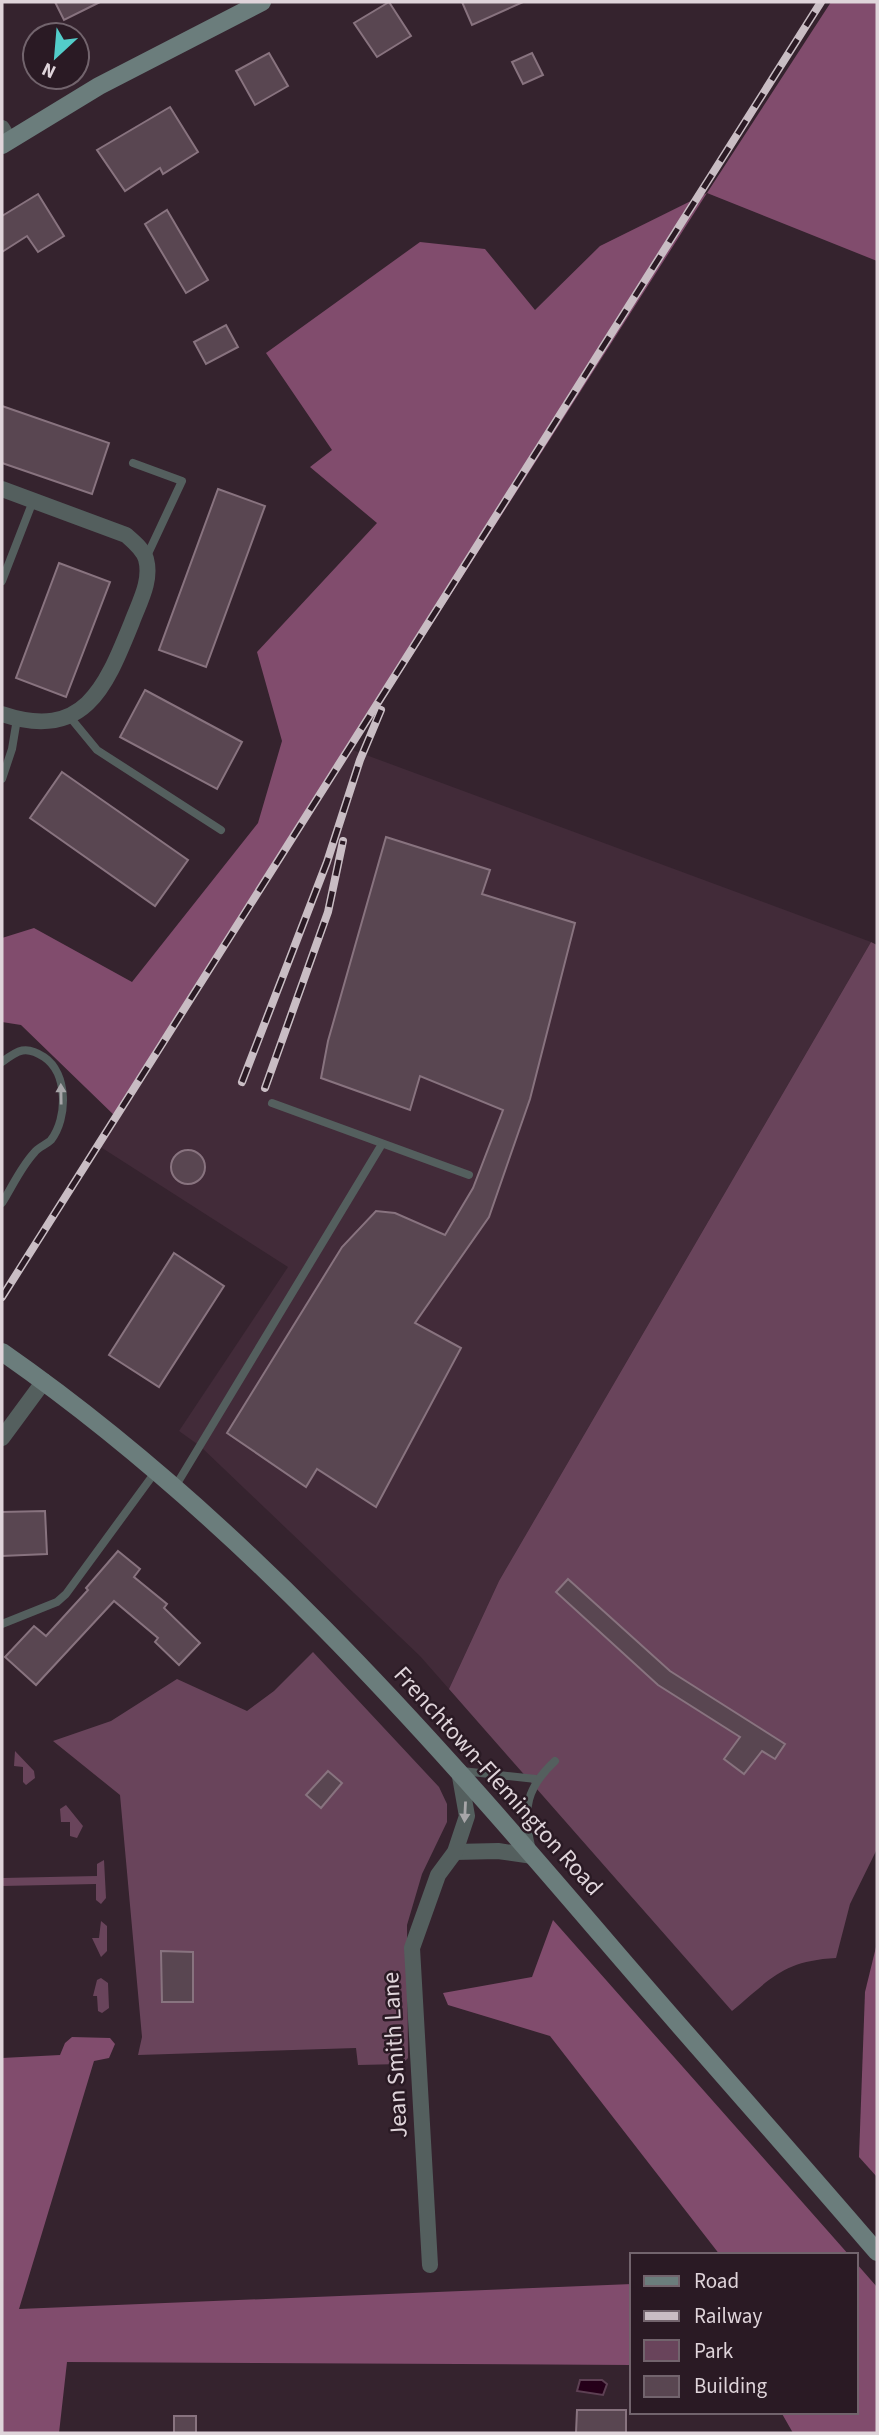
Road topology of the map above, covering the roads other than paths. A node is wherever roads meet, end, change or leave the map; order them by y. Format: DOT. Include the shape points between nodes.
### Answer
graph roads {
  1 [pos="262,2"];
  2 [pos="4,138"];
  3 [pos="133,463"];
  4 [pos="2,489"];
  5 [pos="33,501"];
  6 [pos="146,558"];
  7 [pos="2,581"];
  8 [pos="69,716"];
  9 [pos="9,717"];
  10 [pos="2,779"];
  11 [pos="221,830"];
  12 [pos="2,1062"];
  13 [pos="272,1104"];
  14 [pos="382,1144"];
  15 [pos="469,1175"];
  16 [pos="2,1202"];
  17 [pos="2,1352"];
  18 [pos="44,1381"];
  19 [pos="2,1438"];
  20 [pos="156,1471"];
  21 [pos="175,1487"];
  22 [pos="2,1624"];
  23 [pos="555,1761"];
  24 [pos="458,1771"];
  25 [pos="536,1779"];
  26 [pos="455,1852"];
  27 [pos="533,1856"];
  28 [pos="877,2252"];
  29 [pos="430,2265"];
  1 -- 2 [label="main road"];
  3 -- 6 [label="lane" via="182,481"];
  4 -- 5 [label="street"];
  5 -- 6 [label="street" via="126,535"];
  5 -- 7 [label="lane"];
  6 -- 8 [label="street" via="146,588 110,674 89,703"];
  8 -- 9 [label="street" via="38,721"];
  8 -- 11 [label="lane" via="97,750"];
  9 -- 10 [label="lane" via="12,749"];
  16 -- 12 [label="lane, one-way" via="34,1151 49,1142 57,1129 63,1090 50,1061 31,1049 20,1049"];
  13 -- 14 [label="lane"];
  14 -- 15 [label="lane"];
  14 -- 21 [label="lane"];
  17 -- 18 [label="main road, Frenchtown-Flemington Road"];
  18 -- 19 [label="street"];
  18 -- 20 [label="main road, Frenchtown-Flemington Road"];
  20 -- 21 [label="main road, Frenchtown-Flemington Road"];
  20 -- 22 [label="lane" via="66,1594"];
  21 -- 24 [label="main road, Frenchtown-Flemington Road" via="317,1618"];
  23 -- 25 [label="lane"];
  24 -- 25 [label="lane"];
  24 -- 26 [label="street, Jean Smith Lane, one-way" via="467,1816"];
  24 -- 27 [label="main road, Frenchtown-Flemington Road"];
  25 -- 27 [label="lane" via="526,1819"];
  26 -- 27 [label="street"];
  26 -- 29 [label="street, Jean Smith Lane" via="438,1875 412,1948"];
  27 -- 28 [label="main road, Frenchtown-Flemington Road"];
}
